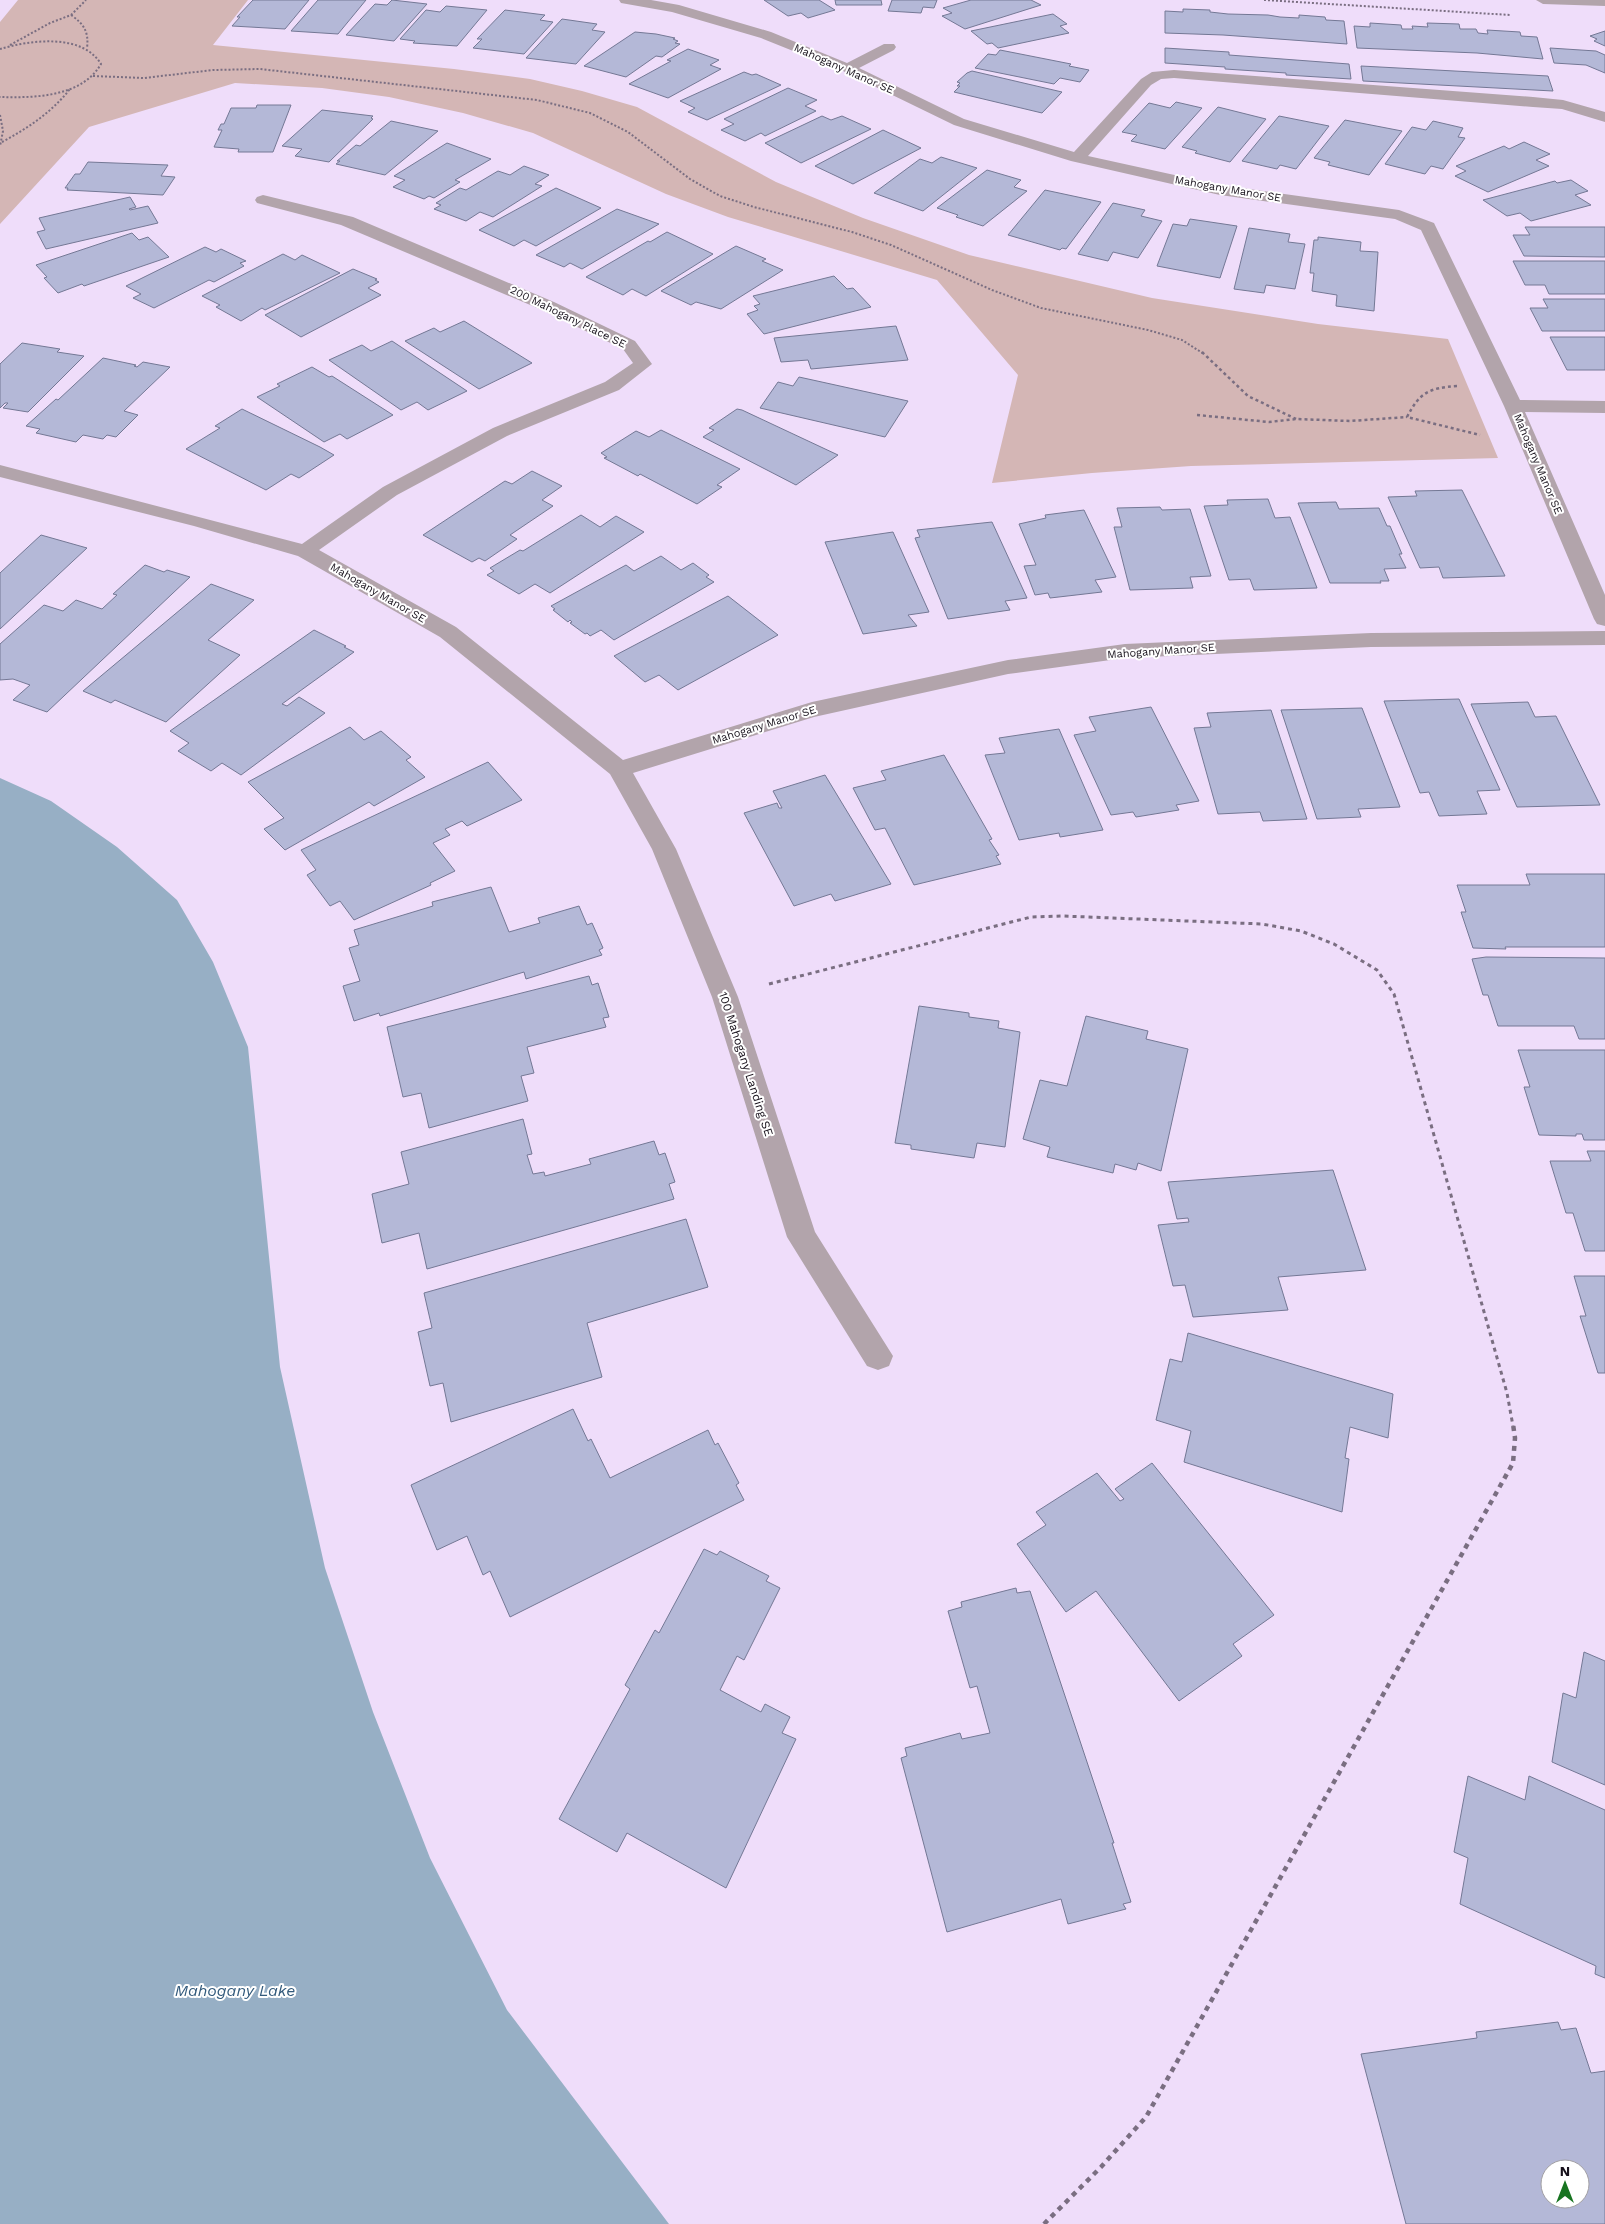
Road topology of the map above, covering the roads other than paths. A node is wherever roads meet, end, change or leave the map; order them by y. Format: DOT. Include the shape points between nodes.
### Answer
graph roads {
  1 [pos="626,0"];
  2 [pos="1543,0"];
  3 [pos="1605,2"];
  4 [pos="889,47"];
  5 [pos="848,68"];
  6 [pos="1605,117"];
  7 [pos="1077,158"];
  8 [pos="263,200"];
  9 [pos="1513,406"];
  10 [pos="1605,407"];
  11 [pos="0,471"];
  12 [pos="305,551"];
  13 [pos="1605,619"];
  14 [pos="1605,638"];
  15 [pos="619,769"];
  16 [pos="878,1356"];
  1 -- 5 [label="street, Mahogany Manor SE" via="674,8 766,35"];
  2 -- 3 [label="street"];
  4 -- 5 [label="street"];
  5 -- 7 [label="street, Mahogany Manor SE" via="959,122"];
  6 -- 7 [label="street" via="1563,105 1533,102 1157,75 1146,82"];
  7 -- 9 [label="street, Mahogany Manor SE" via="1220,190 1398,215 1428,227"];
  8 -- 12 [label="street, 200 Mahogany Place SE" via="347,221 548,306 629,345 643,364 612,386 500,432 390,491"];
  9 -- 10 [label="street"];
  9 -- 13 [label="street, Mahogany Manor SE"];
  11 -- 12 [label="street, Mahogany Manor SE"];
  12 -- 15 [label="street, Mahogany Manor SE" via="448,632"];
  14 -- 15 [label="street, Mahogany Manor SE" via="1371,640 1115,653 1008,667 812,710"];
  15 -- 16 [label="street, 100 Mahogany Landing SE" via="664,848 725,997 802,1237"];
}
